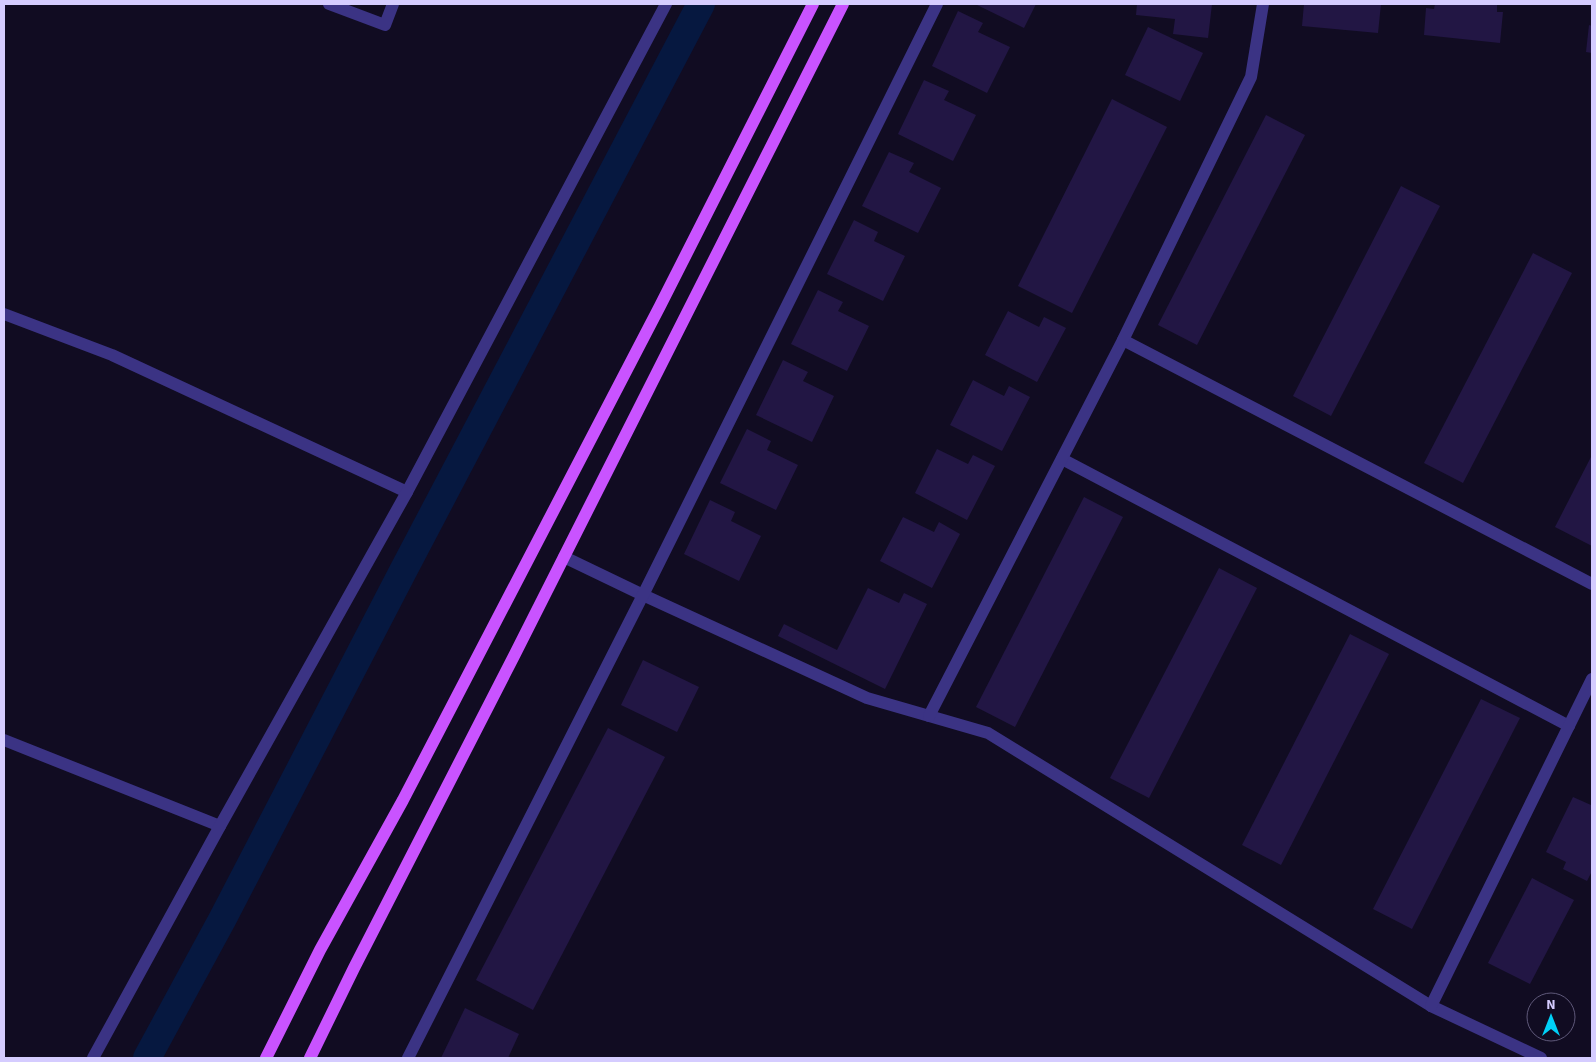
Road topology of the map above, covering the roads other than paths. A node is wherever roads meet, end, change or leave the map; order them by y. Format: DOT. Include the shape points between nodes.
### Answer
graph roads {
  1 [pos="329,4"];
  2 [pos="393,4"];
  3 [pos="666,4"];
  4 [pos="813,4"];
  5 [pos="843,4"];
  6 [pos="936,4"];
  7 [pos="1263,4"];
  8 [pos="4,314"];
  9 [pos="1124,340"];
  10 [pos="1062,459"];
  11 [pos="407,492"];
  12 [pos="564,557"];
  13 [pos="1592,584"];
  14 [pos="643,595"];
  15 [pos="1592,679"];
  16 [pos="930,716"];
  17 [pos="1569,726"];
  18 [pos="4,740"];
  19 [pos="220,826"];
  20 [pos="1431,1006"];
  21 [pos="93,1058"];
  22 [pos="266,1058"];
  23 [pos="310,1058"];
  24 [pos="408,1058"];
  25 [pos="1541,1058"];
  1 -- 2 [label="street" via="384,25"];
  3 -- 11 [label="street"];
  4 -- 22 [label="main road" via="651,323"];
  5 -- 12 [label="main road"];
  6 -- 14 [label="street"];
  7 -- 9 [label="street" via="1251,77"];
  8 -- 11 [label="street" via="112,355"];
  9 -- 10 [label="street"];
  9 -- 13 [label="street"];
  10 -- 16 [label="street"];
  10 -- 17 [label="street"];
  11 -- 19 [label="street"];
  12 -- 14 [label="street"];
  12 -- 23 [label="main road"];
  14 -- 16 [label="street" via="867,698"];
  14 -- 24 [label="street"];
  15 -- 17 [label="street"];
  16 -- 20 [label="street" via="988,733"];
  17 -- 20 [label="street"];
  18 -- 19 [label="street"];
  19 -- 21 [label="street"];
  20 -- 25 [label="street"];
}
